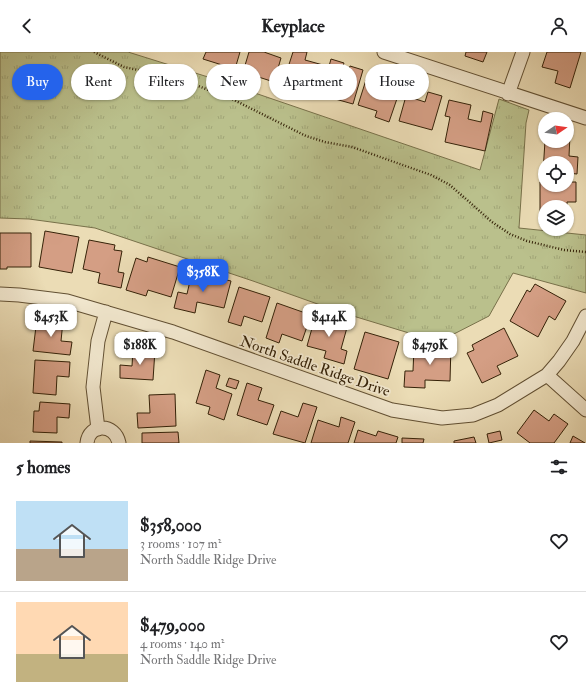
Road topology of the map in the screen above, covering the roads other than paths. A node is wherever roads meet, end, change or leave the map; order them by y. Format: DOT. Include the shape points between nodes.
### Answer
graph roads {
  1 [pos="384,52"];
  2 [pos="523,52"];
  3 [pos="508,94"];
  4 [pos="586,118"];
  5 [pos="0,294"];
  6 [pos="106,312"];
  7 [pos="586,316"];
  8 [pos="546,375"];
  9 [pos="586,410"];
  10 [pos="98,429"];
  11 [pos="86,443"];
  12 [pos="119,443"];
  1 -- 3 [label="street"];
  2 -- 3 [label="street"];
  3 -- 4 [label="street"];
  5 -- 6 [label="street, North Saddle Ridge Drive" via="67,301"];
  6 -- 8 [label="street, North Saddle Ridge Drive" via="173,332 392,410 442,418 473,415 498,405"];
  6 -- 10 [label="street" via="98,341 93,387"];
  7 -- 8 [label="street, North Saddle Ridge Drive" via="573,341"];
  8 -- 9 [label="street"];
  10 -- 11 [label="street" via="89,435"];
  10 -- 12 [label="street" via="112,430"];
}
